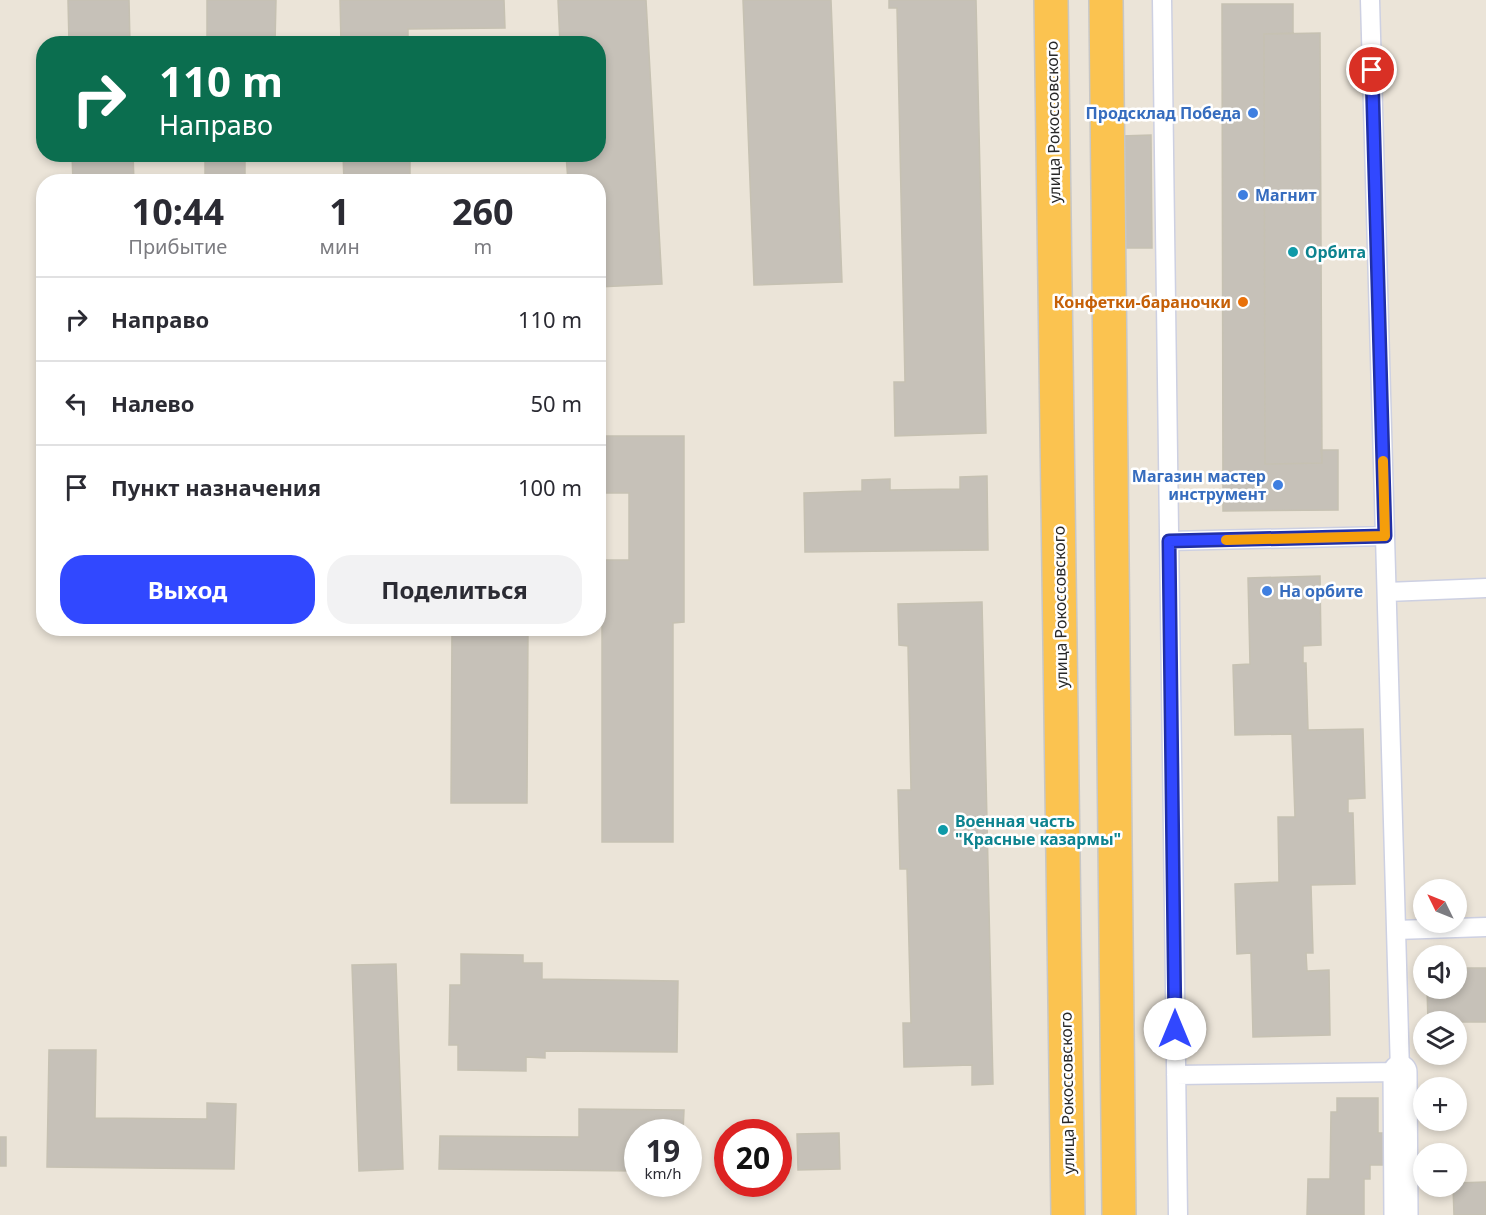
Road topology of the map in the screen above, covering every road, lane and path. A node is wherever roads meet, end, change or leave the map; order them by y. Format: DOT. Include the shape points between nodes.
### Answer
graph roads {
  1 [pos="1051,0"];
  2 [pos="1106,0"];
  3 [pos="1162,0"];
  4 [pos="1370,0"];
  5 [pos="1385,536"];
  6 [pos="1169,541"];
  7 [pos="1486,588"];
  8 [pos="1387,592"];
  9 [pos="1486,927"];
  10 [pos="1396,930"];
  11 [pos="1400,1072"];
  12 [pos="1176,1075"];
  13 [pos="1068,1215"];
  14 [pos="1119,1215"];
  15 [pos="1178,1215"];
  16 [pos="1401,1215"];
  1 -- 13 [label="highway, улица Рокоссовского"];
  2 -- 14 [label="highway"];
  3 -- 6 [label="lane"];
  4 -- 5 [label="lane"];
  5 -- 6 [label="lane"];
  5 -- 8 [label="lane"];
  6 -- 12 [label="lane"];
  7 -- 8 [label="lane"];
  8 -- 10 [label="lane"];
  9 -- 10 [label="lane"];
  10 -- 11 [label="lane"];
  11 -- 12 [label="lane"];
  11 -- 16 [label="street"];
  12 -- 15 [label="lane"];
}
